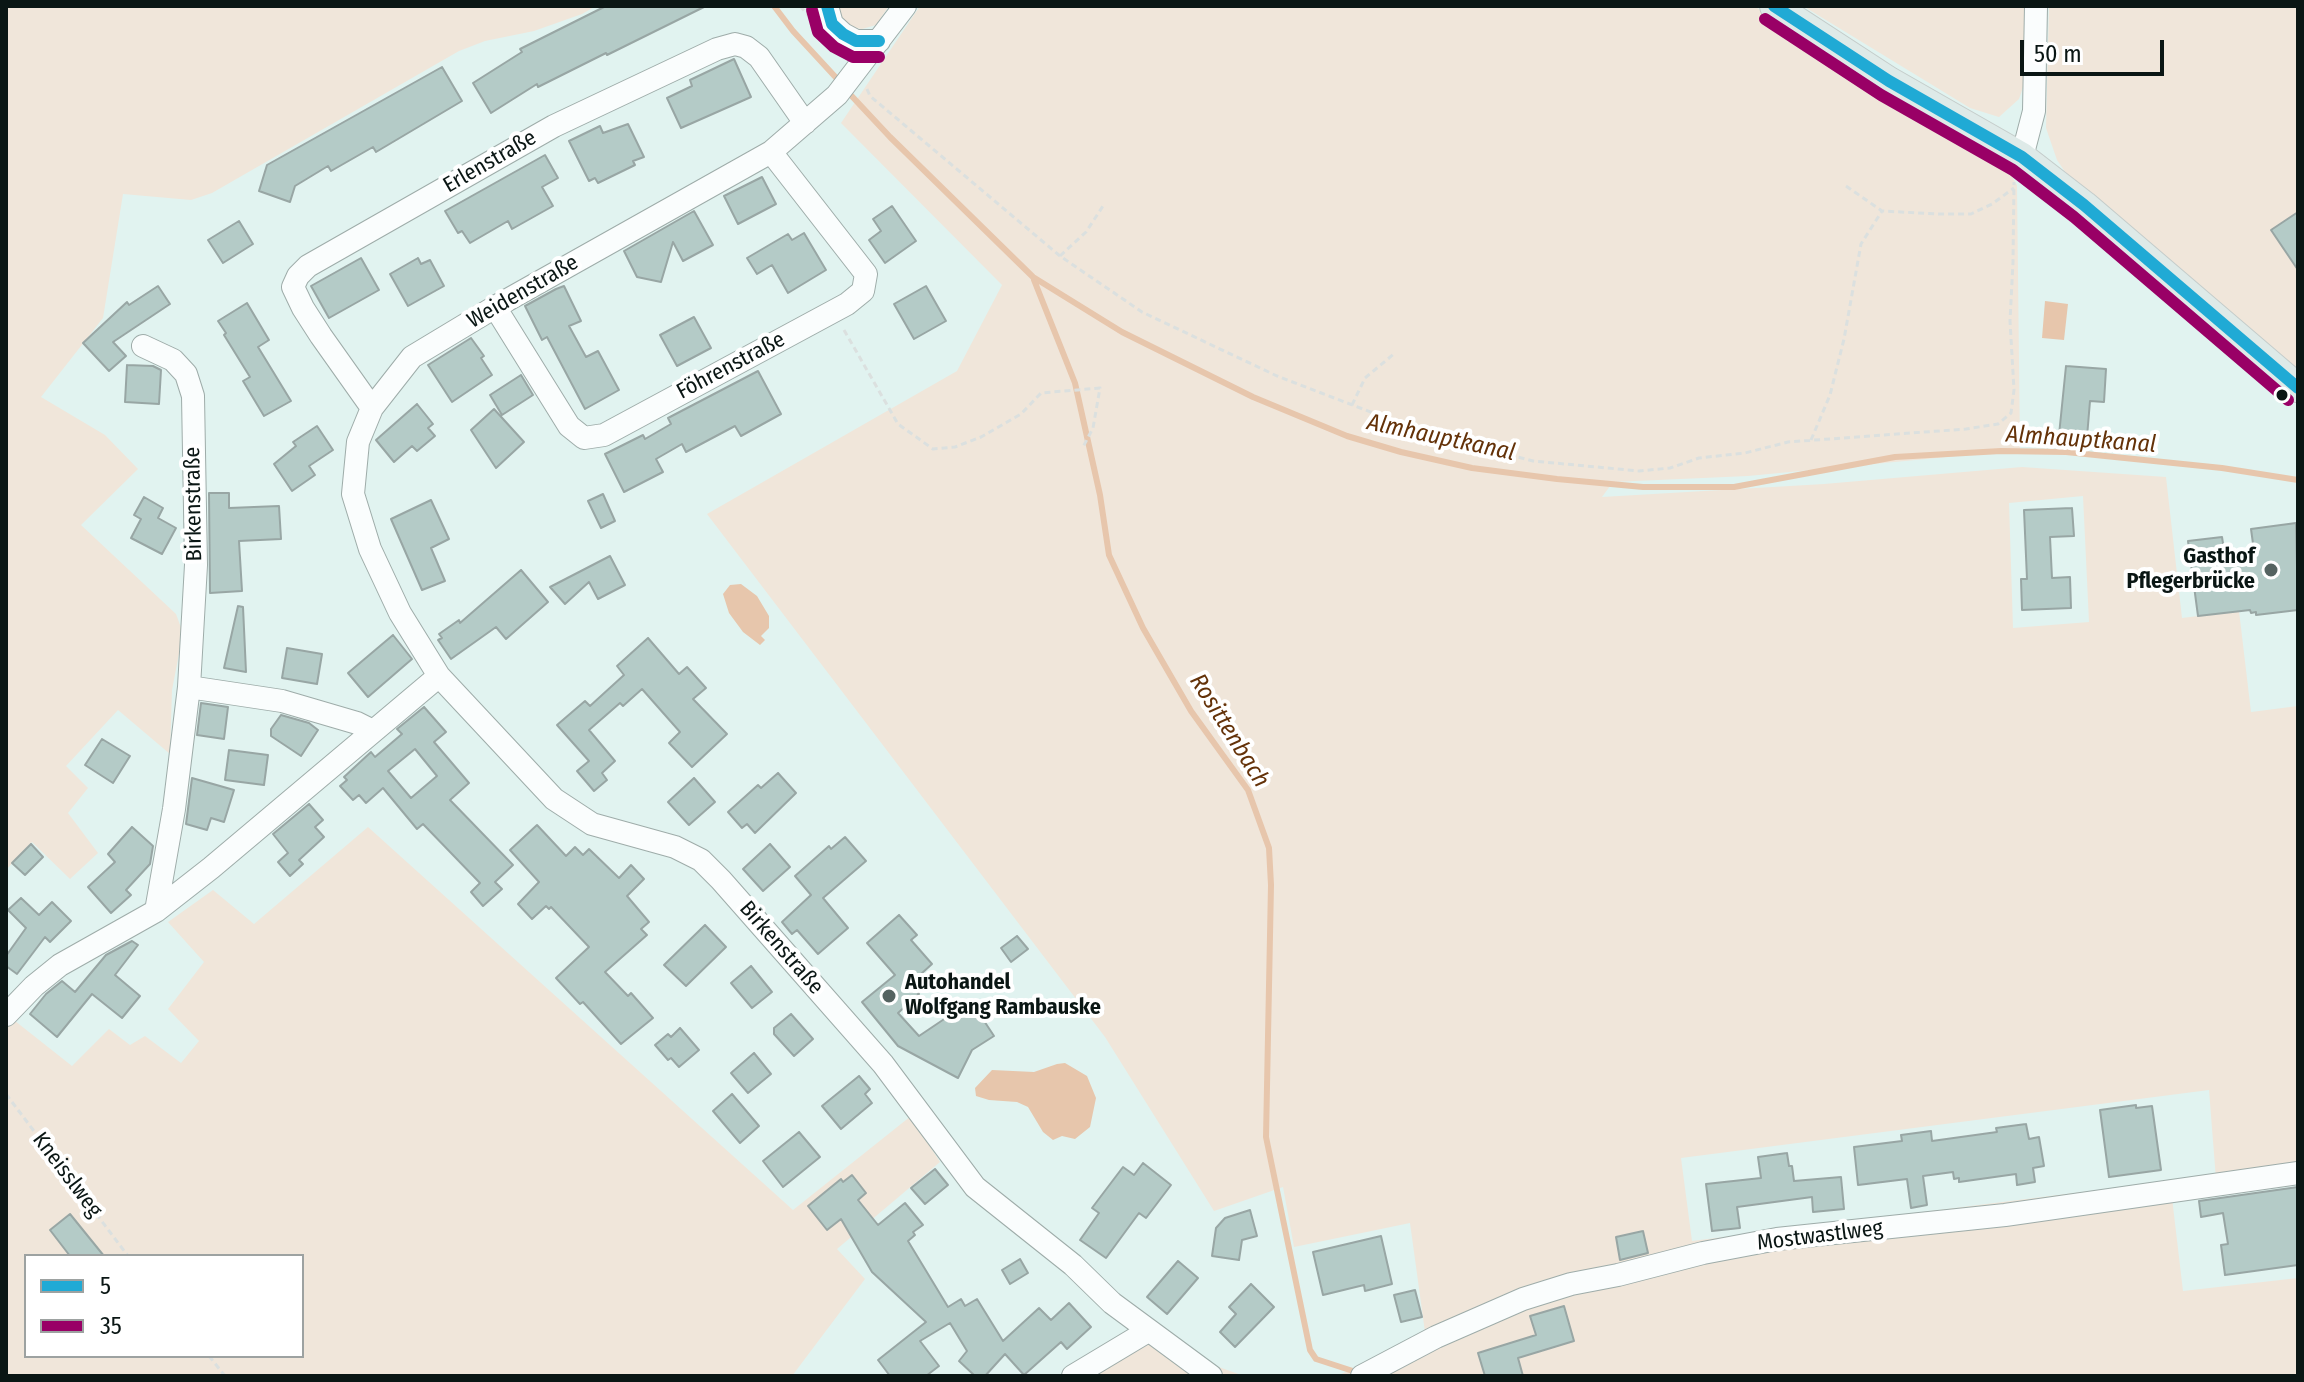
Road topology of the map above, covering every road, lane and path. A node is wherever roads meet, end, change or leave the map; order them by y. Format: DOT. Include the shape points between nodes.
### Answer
graph roads {
  1 [pos="827,6"];
  2 [pos="905,6"];
  3 [pos="1774,6"];
  4 [pos="2036,6"];
  5 [pos="879,41"];
  6 [pos="855,72"];
  7 [pos="805,123"];
  8 [pos="771,152"];
  9 [pos="2018,167"];
  10 [pos="1846,186"];
  11 [pos="2014,188"];
  12 [pos="1103,206"];
  13 [pos="1882,211"];
  14 [pos="1060,256"];
  15 [pos="495,307"];
  16 [pos="833,311"];
  17 [pos="143,346"];
  18 [pos="1395,353"];
  19 [pos="2295,382"];
  20 [pos="1352,405"];
  21 [pos="372,408"];
  22 [pos="1811,440"];
  23 [pos="1082,449"];
  24 [pos="439,676"];
  25 [pos="189,687"];
  26 [pos="373,731"];
  27 [pos="156,911"];
  28 [pos="6,1015"];
  29 [pos="6,1094"];
  30 [pos="2298,1173"];
  31 [pos="126,1254"];
  32 [pos="1148,1331"];
  33 [pos="211,1358"];
  34 [pos="1367,1374"];
  35 [pos="225,1376"];
  36 [pos="1073,1376"];
  37 [pos="1211,1376"];
  1 -- 5 [label="street" via="832,24 843,34 856,41"];
  2 -- 5 [label="street, Weidenstraße"];
  3 -- 9 [label="main road"];
  4 -- 9 [label="street" via="2034,111"];
  5 -- 6 [label="street, Weidenstraße"];
  6 -- 7 [label="street, Weidenstraße"];
  6 -- 14 [label="path" via="870,96"];
  7 -- 8 [label="street, Weidenstraße"];
  7 -- 21 [label="street, Erlenstraße" via="759,57 735,44 717,49 554,126 308,266 293,287"];
  8 -- 15 [label="street, Weidenstraße"];
  8 -- 16 [label="street, Föhrenstraße" via="866,274 863,291"];
  9 -- 11 [label="path"];
  9 -- 19 [label="main road" via="2084,205"];
  10 -- 13 [label="path"];
  11 -- 13 [label="path" via="1971,214"];
  11 -- 22 [label="path" via="2011,413 1998,424 1981,427"];
  12 -- 14 [label="path" via="1086,232"];
  13 -- 22 [label="path" via="1861,244 1834,381"];
  14 -- 20 [label="path" via="1142,312"];
  15 -- 16 [label="street, Föhrenstraße" via="569,426 584,438 604,435"];
  15 -- 21 [label="street, Weidenstraße" via="412,357"];
  16 -- 23 [label="path" via="898,424 933,449 981,437 1021,414 1041,393 1100,388 1093,428"];
  17 -- 25 [label="street, Birkenstraße" via="173,360 186,374 193,396 196,565"];
  18 -- 20 [label="path" via="1365,378"];
  20 -- 22 [label="path" via="1428,434 1533,461 1639,471"];
  21 -- 24 [label="street, Weidenstraße" via="358,442 353,494 370,549 400,613"];
  24 -- 26 [label="street"];
  24 -- 32 [label="street, Birkenstraße" via="554,799 592,824 675,847 701,860 883,1064 975,1187"];
  25 -- 26 [label="street" via="282,701"];
  25 -- 27 [label="street, Birkenstraße"];
  26 -- 27 [label="street"];
  27 -- 28 [label="street" via="60,965"];
  29 -- 31 [label="path, Kneisslweg"];
  30 -- 34 [label="street, Mostwastlweg" via="2005,1215 1777,1239 1703,1253 1523,1299"];
  32 -- 36 [label="street"];
  32 -- 37 [label="street"];
  33 -- 35 [label="path"];
}
